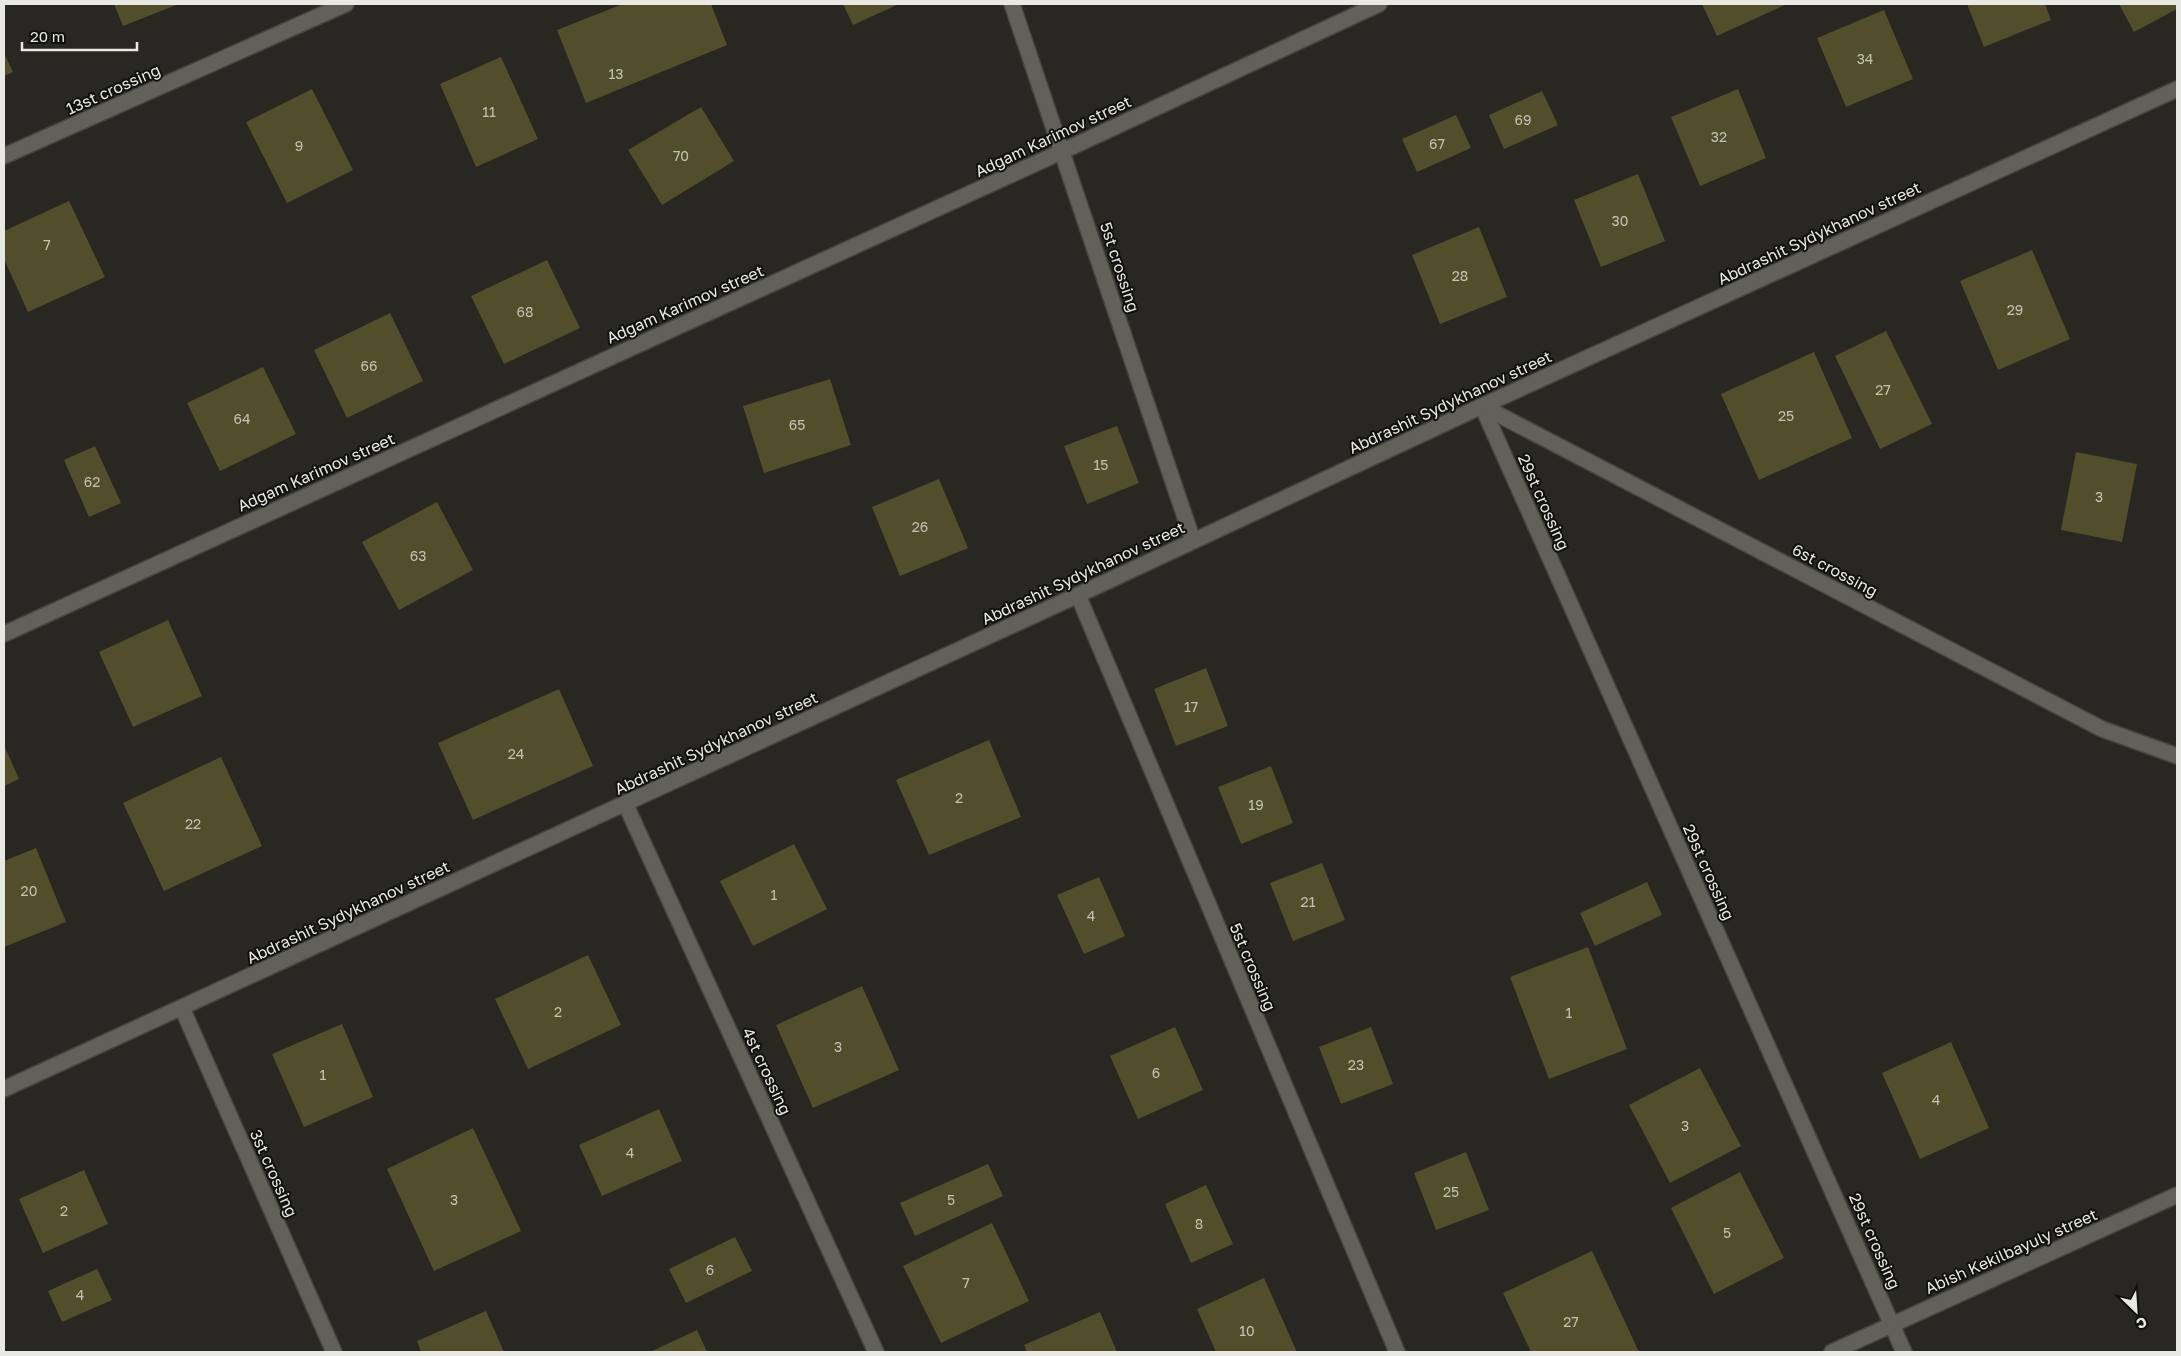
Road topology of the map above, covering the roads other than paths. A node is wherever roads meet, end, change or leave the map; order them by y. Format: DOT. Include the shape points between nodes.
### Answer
graph roads {
  1 [pos="346,4"];
  2 [pos="1012,4"];
  3 [pos="1379,4"];
  4 [pos="2177,88"];
  5 [pos="1063,151"];
  6 [pos="4,156"];
  7 [pos="1482,406"];
  8 [pos="1193,541"];
  9 [pos="1078,595"];
  10 [pos="4,634"];
  11 [pos="2177,756"];
  12 [pos="626,803"];
  13 [pos="182,1008"];
  14 [pos="4,1088"];
  15 [pos="2177,1194"];
  16 [pos="1892,1324"];
  17 [pos="334,1352"];
  18 [pos="876,1352"];
  19 [pos="1397,1352"];
  20 [pos="1832,1352"];
  21 [pos="1904,1352"];
  1 -- 6 [label="street, 13st crossing"];
  2 -- 5 [label="street, 5st crossing"];
  3 -- 5 [label="street, Adgam Karimov street"];
  4 -- 7 [label="street, Abdrashit Sydykhanov street"];
  5 -- 8 [label="street, 5st crossing"];
  5 -- 10 [label="street, Adgam Karimov street"];
  7 -- 8 [label="street, Abdrashit Sydykhanov street"];
  7 -- 11 [label="street, 6st crossing" via="2102,729"];
  7 -- 16 [label="street, 29st crossing"];
  8 -- 9 [label="street, Abdrashit Sydykhanov street"];
  9 -- 12 [label="street, Abdrashit Sydykhanov street"];
  9 -- 19 [label="street, 5st crossing"];
  12 -- 13 [label="street, Abdrashit Sydykhanov street"];
  12 -- 18 [label="street, 4st crossing"];
  13 -- 14 [label="street, Abdrashit Sydykhanov street"];
  13 -- 17 [label="street, 3st crossing"];
  15 -- 16 [label="street, Abish Kekilbayuly street"];
  16 -- 20 [label="street, Abish Kekilbayuly street"];
  16 -- 21 [label="street, 29st crossing"];
}
